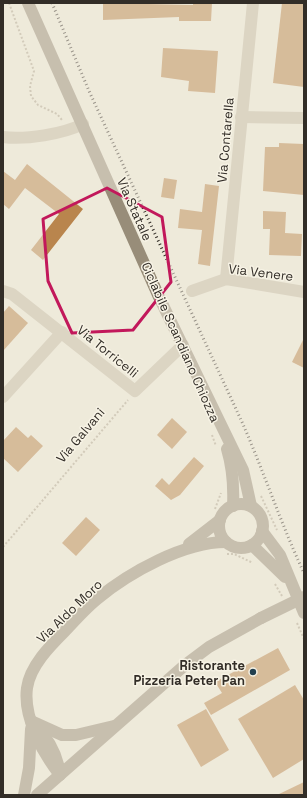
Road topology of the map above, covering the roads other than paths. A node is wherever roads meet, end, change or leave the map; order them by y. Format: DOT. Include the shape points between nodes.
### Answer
graph roads {
  1 [pos="28,3"];
  2 [pos="253,3"];
  3 [pos="241,117"];
  4 [pos="304,118"];
  5 [pos="83,124"];
  6 [pos="3,137"];
  7 [pos="226,279"];
  8 [pos="3,290"];
  9 [pos="192,291"];
  10 [pos="304,292"];
  11 [pos="62,332"];
  12 [pos="183,346"];
  13 [pos="3,397"];
  14 [pos="220,425"];
  15 [pos="232,506"];
  16 [pos="251,506"];
  17 [pos="216,518"];
  18 [pos="262,531"];
  19 [pos="226,542"];
  20 [pos="252,545"];
  21 [pos="176,553"];
  22 [pos="271,554"];
  23 [pos="304,597"];
  24 [pos="300,617"];
  25 [pos="31,721"];
  26 [pos="117,725"];
  27 [pos="60,775"];
  28 [pos="24,795"];
  29 [pos="36,795"];
  1 -- 5 [label="main road, Via Statale"];
  2 -- 3 [label="street, Via Contarella"];
  3 -- 4 [label="street"];
  3 -- 7 [label="street, Via Contarella"];
  5 -- 6 [label="street" via="72,130"];
  5 -- 12 [label="main road, Via Statale"];
  7 -- 9 [label="street, Via Venere"];
  7 -- 10 [label="street, Via Venere"];
  8 -- 11 [label="street, Via Torricelli"];
  11 -- 12 [label="street, Via Torricelli" via="135,391"];
  11 -- 13 [label="street, Via Torricelli"];
  12 -- 14 [label="main road, Via Statale"];
  14 -- 15 [label="main road, Via Statale" via="232,467 228,484"];
  14 -- 16 [label="main road, Via Statale" via="243,470"];
  15 -- 16 [label="main road"];
  15 -- 17 [label="main road"];
  16 -- 18 [label="main road, Via Statale" via="262,520"];
  17 -- 19 [label="main road"];
  17 -- 21 [label="main road, Via Aldo Moro" via="200,537"];
  18 -- 20 [label="main road"];
  18 -- 22 [label="main road"];
  19 -- 20 [label="main road" via="241,548"];
  19 -- 21 [label="main road, Via Aldo Moro" via="211,542"];
  20 -- 22 [label="main road"];
  21 -- 25 [label="main road, Via Aldo Moro" via="118,583 96,600 52,644 35,667 26,689"];
  22 -- 24 [label="main road" via="291,584"];
  23 -- 26 [label="main road, bridge" via="209,647"];
  25 -- 26 [label="main road" via="62,735 76,735"];
  25 -- 27 [label="main road" via="47,737 57,760"];
  25 -- 28 [label="main road, Via Aldo Moro" via="29,768"];
  26 -- 27 [label="main road"];
  27 -- 29 [label="main road"];
}
